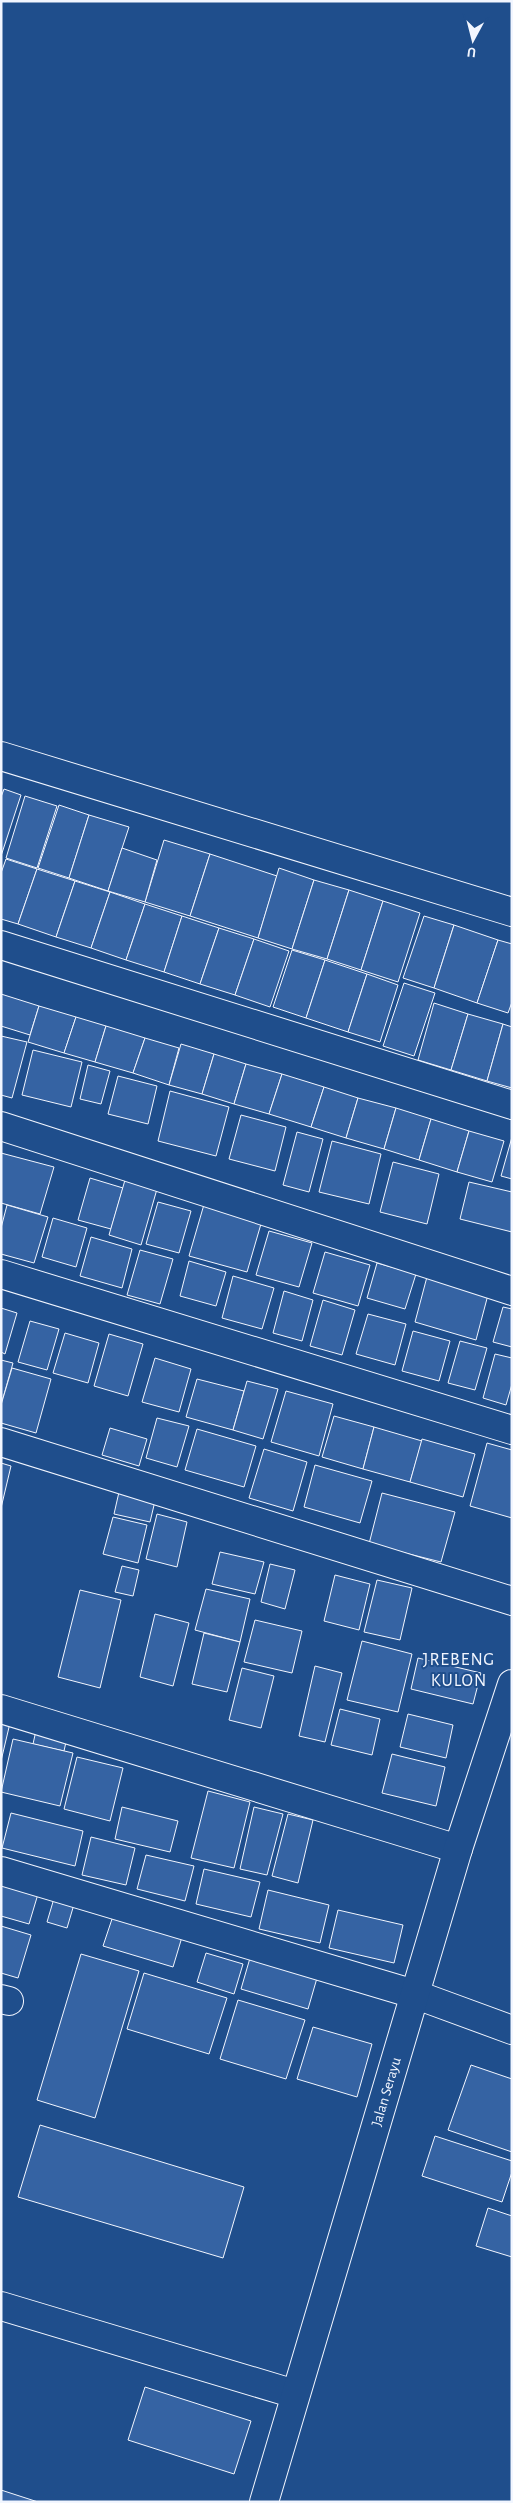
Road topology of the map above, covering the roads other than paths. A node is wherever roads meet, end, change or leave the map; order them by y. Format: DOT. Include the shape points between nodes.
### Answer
graph roads {
  1 [pos="1,756"];
  2 [pos="512,912"];
  3 [pos="1,945"];
  4 [pos="512,1105"];
  5 [pos="1,1126"];
  6 [pos="1,1274"];
  7 [pos="512,1291"];
  8 [pos="512,1430"];
  9 [pos="1,1442"];
  10 [pos="512,1601"];
  11 [pos="512,1684"];
  12 [pos="1,1709"];
  13 [pos="458,1849"];
  14 [pos="1,1871"];
  15 [pos="414,1994"];
  16 [pos="512,2030"];
  17 [pos="1,2306"];
  18 [pos="295,2394"];
  19 [pos="264,2502"];
  1 -- 2 [label="street"];
  3 -- 4 [label="street"];
  5 -- 7 [label="street"];
  6 -- 8 [label="street"];
  9 -- 10 [label="street"];
  11 -- 13 [label="street, Jalan Serayu"];
  12 -- 13 [label="street"];
  13 -- 15 [label="street, Jalan Serayu"];
  14 -- 15 [label="street"];
  15 -- 16 [label="street"];
  15 -- 18 [label="street, Jalan Serayu"];
  17 -- 18 [label="street"];
  18 -- 19 [label="street, Jalan Serayu"];
}
